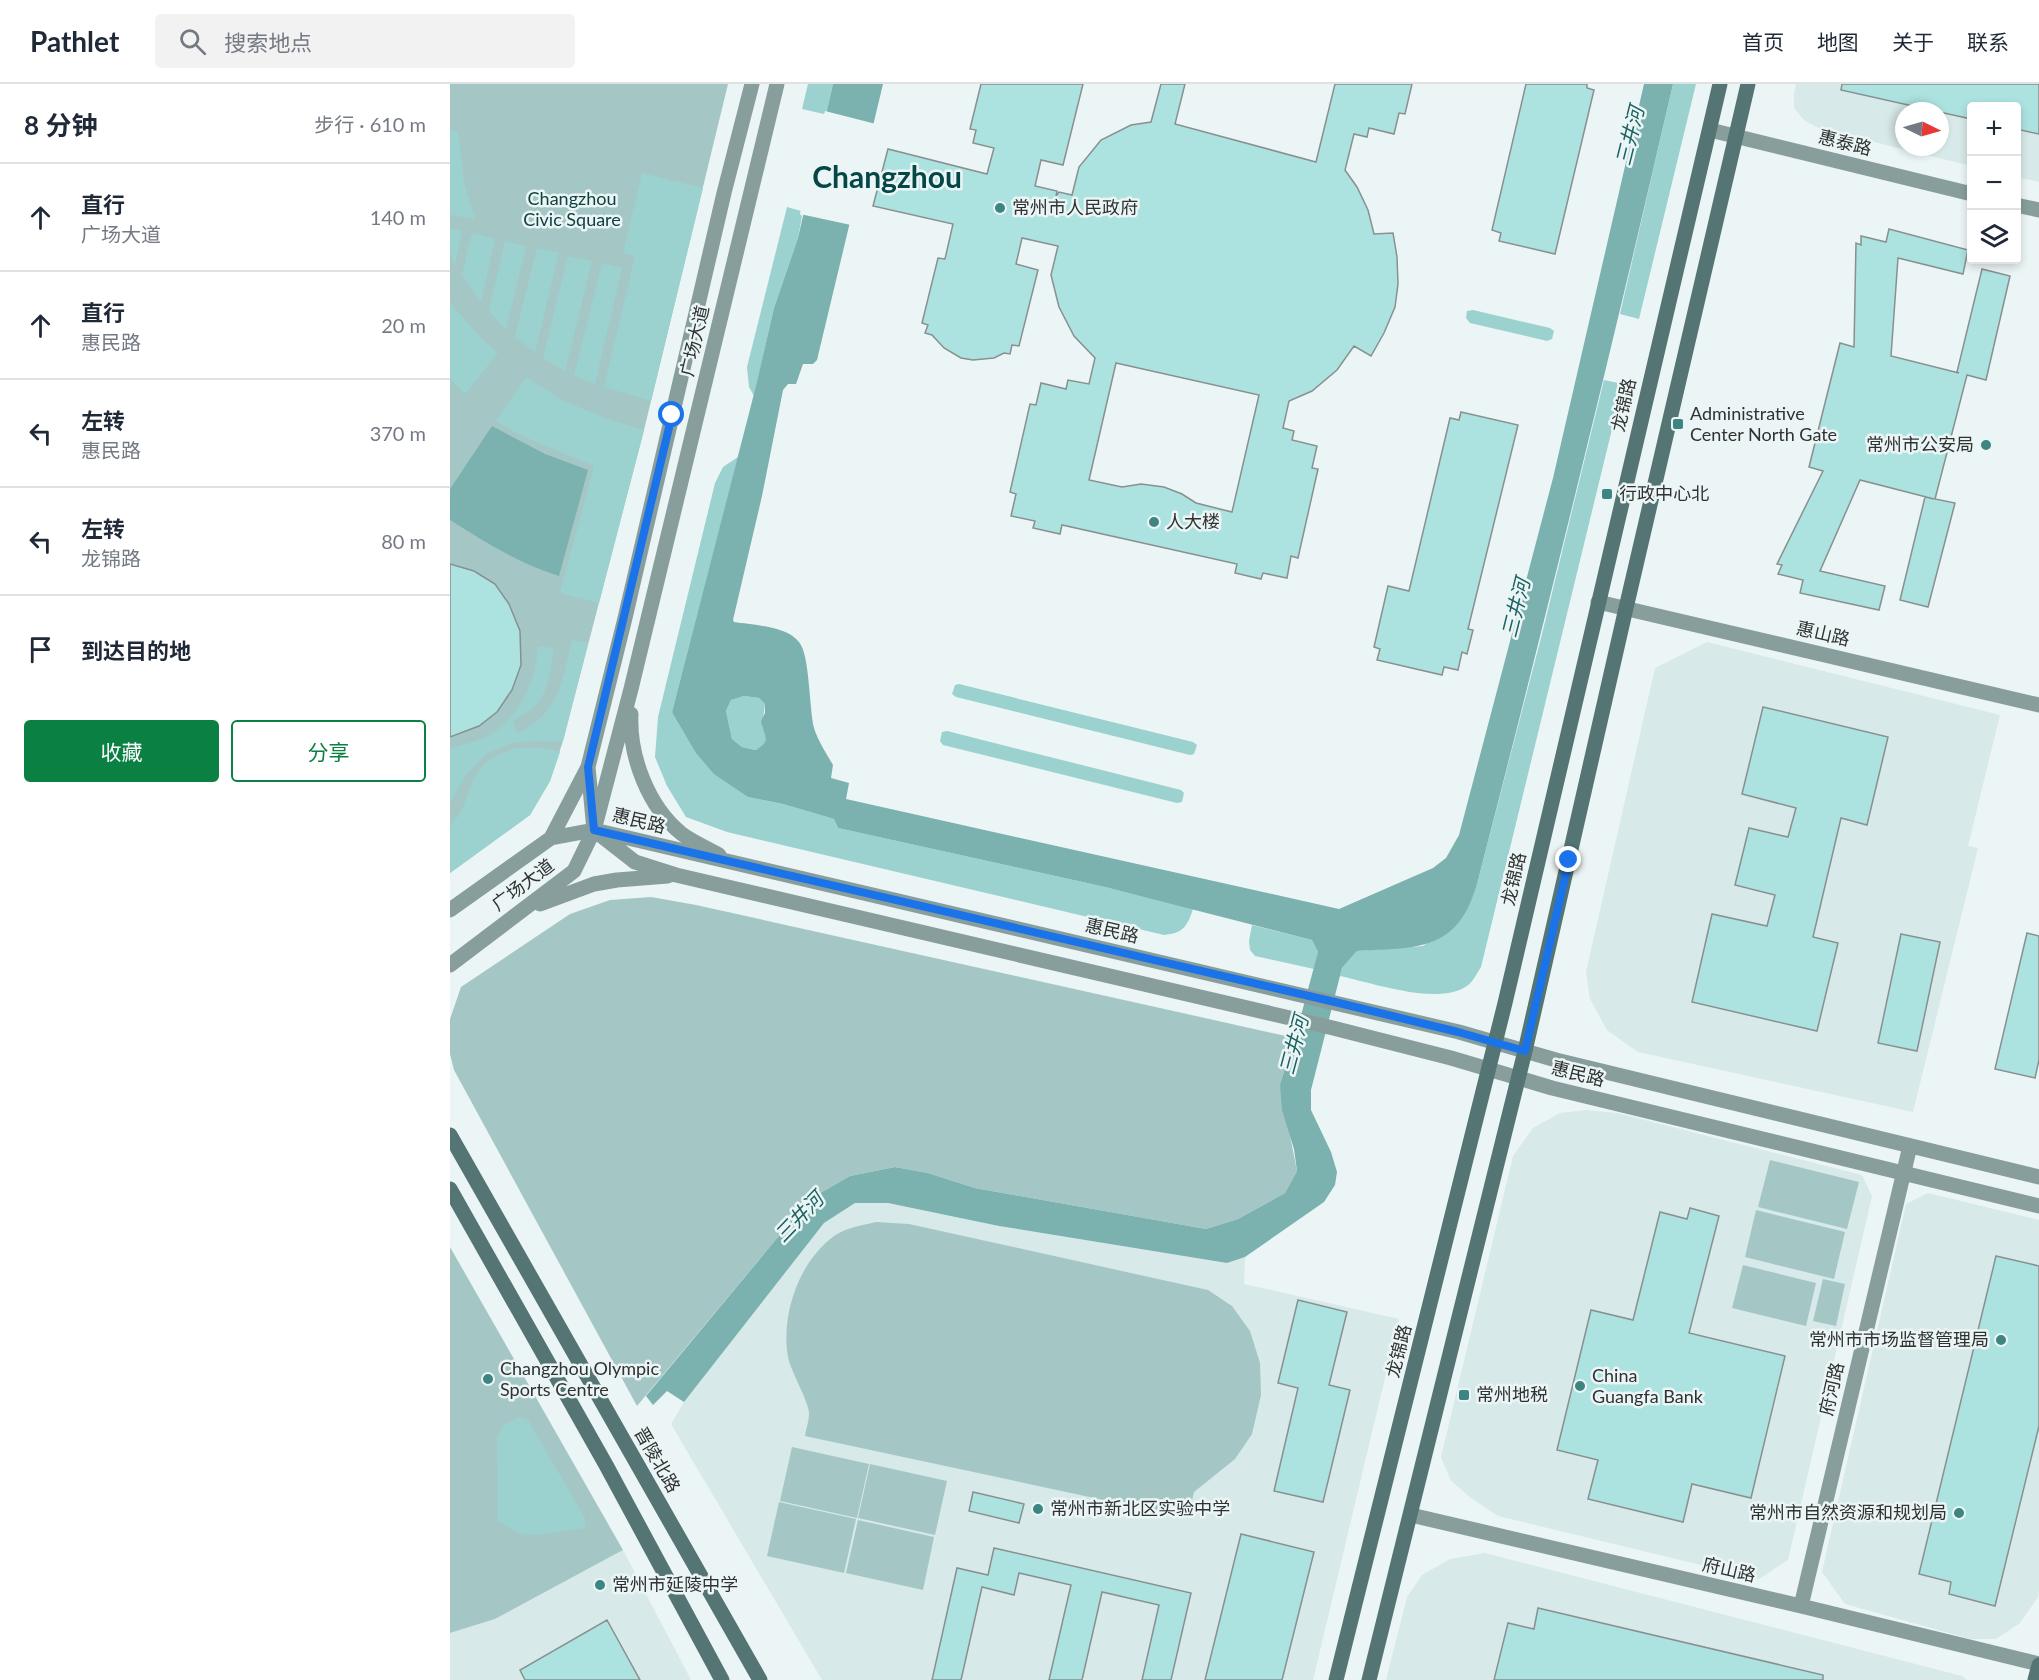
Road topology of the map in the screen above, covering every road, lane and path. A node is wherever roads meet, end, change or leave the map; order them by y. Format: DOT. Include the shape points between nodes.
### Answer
graph roads {
  1 [pos="752,84"];
  2 [pos="777,84"];
  3 [pos="1720,84"];
  4 [pos="1748,84"];
  5 [pos="1710,130"];
  6 [pos="1736,136"];
  7 [pos="1967,193"];
  8 [pos="2021,206"];
  9 [pos="2039,210"];
  10 [pos="1598,602"];
  11 [pos="1626,608"];
  12 [pos="631,689"];
  13 [pos="2039,705"];
  14 [pos="588,767"];
  15 [pos="594,830"];
  16 [pos="550,838"];
  17 [pos="734,864"];
  18 [pos="675,875"];
  19 [pos="450,910"];
  20 [pos="518,914"];
  21 [pos="450,965"];
  22 [pos="1496,1042"];
  23 [pos="1525,1051"];
  24 [pos="1489,1069"];
  25 [pos="1518,1078"];
  26 [pos="450,1135"];
  27 [pos="1910,1146"];
  28 [pos="1904,1173"];
  29 [pos="2039,1178"];
  30 [pos="450,1189"];
  31 [pos="2039,1206"];
  32 [pos="1411,1515"];
  33 [pos="1801,1606"];
  34 [pos="2039,1665"];
  35 [pos="722,1680"];
  36 [pos="760,1680"];
  37 [pos="1336,1680"];
  38 [pos="1369,1680"];
  39 [pos="2035,1680"];
  1 -- 14 [label="street, 广场大道"];
  2 -- 12 [label="street, 广场大道"];
  3 -- 5 [label="main road, 龙锦路"];
  4 -- 6 [label="main road"];
  5 -- 6 [label="street, 惠泰路"];
  5 -- 10 [label="main road, 龙锦路"];
  6 -- 7 [label="street, 惠泰路"];
  6 -- 11 [label="main road"];
  8 -- 9 [label="street"];
  10 -- 11 [label="street, 惠山路"];
  10 -- 22 [label="main road, 龙锦路"];
  11 -- 13 [label="street, 惠山路"];
  11 -- 23 [label="main road"];
  12 -- 15 [label="street, 广场大道"];
  12 -- 17 [label="street" via="630,728 637,768 657,806 682,834"];
  14 -- 15 [label="street, 惠民路"];
  14 -- 16 [label="street, 广场大道"];
  15 -- 16 [label="street, 惠民路"];
  15 -- 17 [label="street, 惠民路"];
  15 -- 18 [label="street, 惠民路" via="635,862"];
  15 -- 20 [label="street, 广场大道" via="574,871"];
  16 -- 19 [label="street, 广场大道"];
  17 -- 22 [label="street, 惠民路"];
  18 -- 20 [label="street" via="594,884"];
  18 -- 24 [label="street, 惠民路" via="1333,1028"];
  20 -- 21 [label="street, 广场大道"];
  22 -- 23 [label="street, 惠民路"];
  22 -- 24 [label="main road, 龙锦路"];
  23 -- 25 [label="main road"];
  23 -- 27 [label="street, 惠民路"];
  24 -- 25 [label="street, 惠民路"];
  24 -- 37 [label="main road, 龙锦路"];
  25 -- 28 [label="street, 惠民路"];
  25 -- 32 [label="main road"];
  26 -- 36 [label="main road, 晋陵北路"];
  27 -- 28 [label="street, 府河路"];
  27 -- 29 [label="street, 惠民路"];
  28 -- 31 [label="street, 惠民路"];
  28 -- 33 [label="street, 府河路"];
  30 -- 35 [label="main road"];
  32 -- 33 [label="street, 府山路"];
  32 -- 38 [label="main road"];
  33 -- 34 [label="street, 府山路"];
  34 -- 39 [label="main road"];
}
